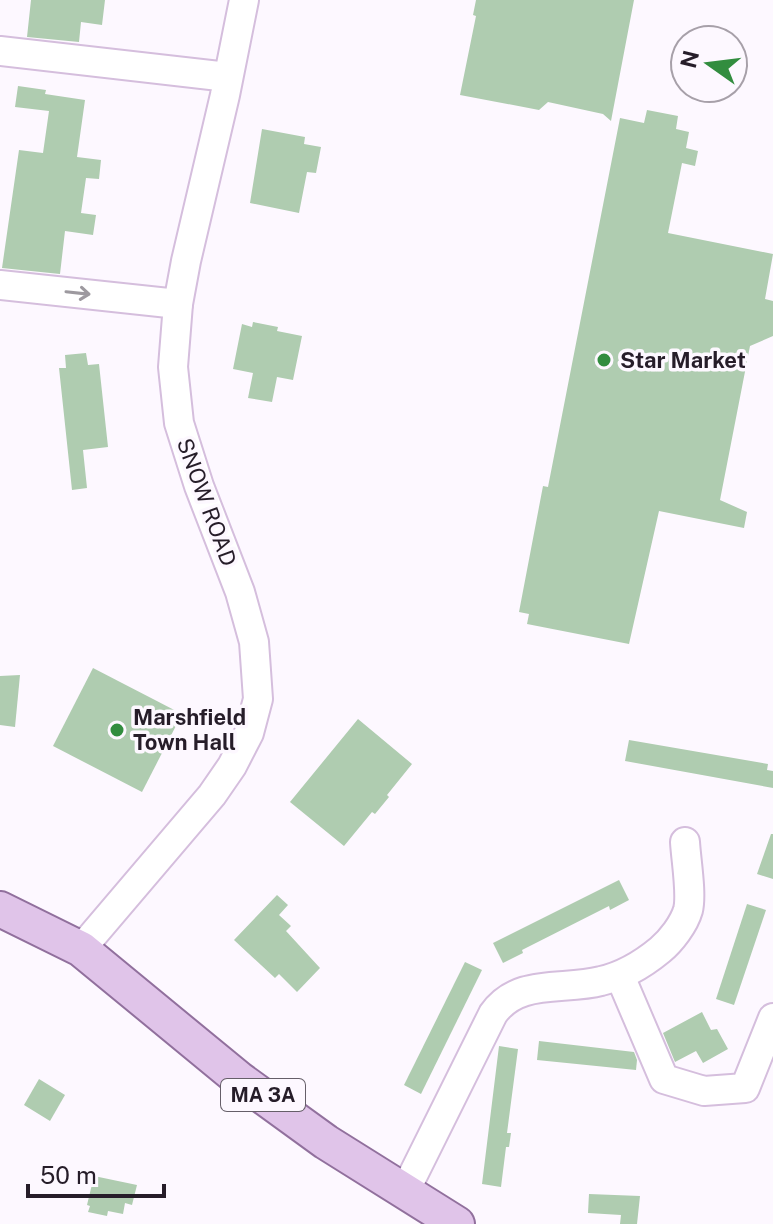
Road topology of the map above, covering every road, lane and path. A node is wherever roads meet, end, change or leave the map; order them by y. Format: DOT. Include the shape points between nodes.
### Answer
graph roads {
  1 [pos="244,0"];
  2 [pos="0,51"];
  3 [pos="228,77"];
  4 [pos="0,285"];
  5 [pos="178,304"];
  6 [pos="685,842"];
  7 [pos="0,909"];
  8 [pos="81,949"];
  9 [pos="620,976"];
  10 [pos="773,1018"];
  11 [pos="405,1191"];
  12 [pos="457,1224"];
  1 -- 3 [label="street, SNOW ROAD"];
  2 -- 3 [label="street"];
  3 -- 5 [label="street, SNOW ROAD"];
  4 -- 5 [label="street, one-way"];
  5 -- 8 [label="street, SNOW ROAD" via="173,367 179,423 240,592 254,642 258,699 249,733 212,795"];
  6 -- 9 [label="street" via="689,908 666,945"];
  7 -- 8 [label="main road, MA 3A"];
  8 -- 11 [label="main road, MA 3A" via="239,1079"];
  9 -- 10 [label="street" via="664,1079 704,1091 745,1088"];
  9 -- 11 [label="street" via="518,992 503,1000"];
  11 -- 12 [label="main road, MA 3A"];
}
